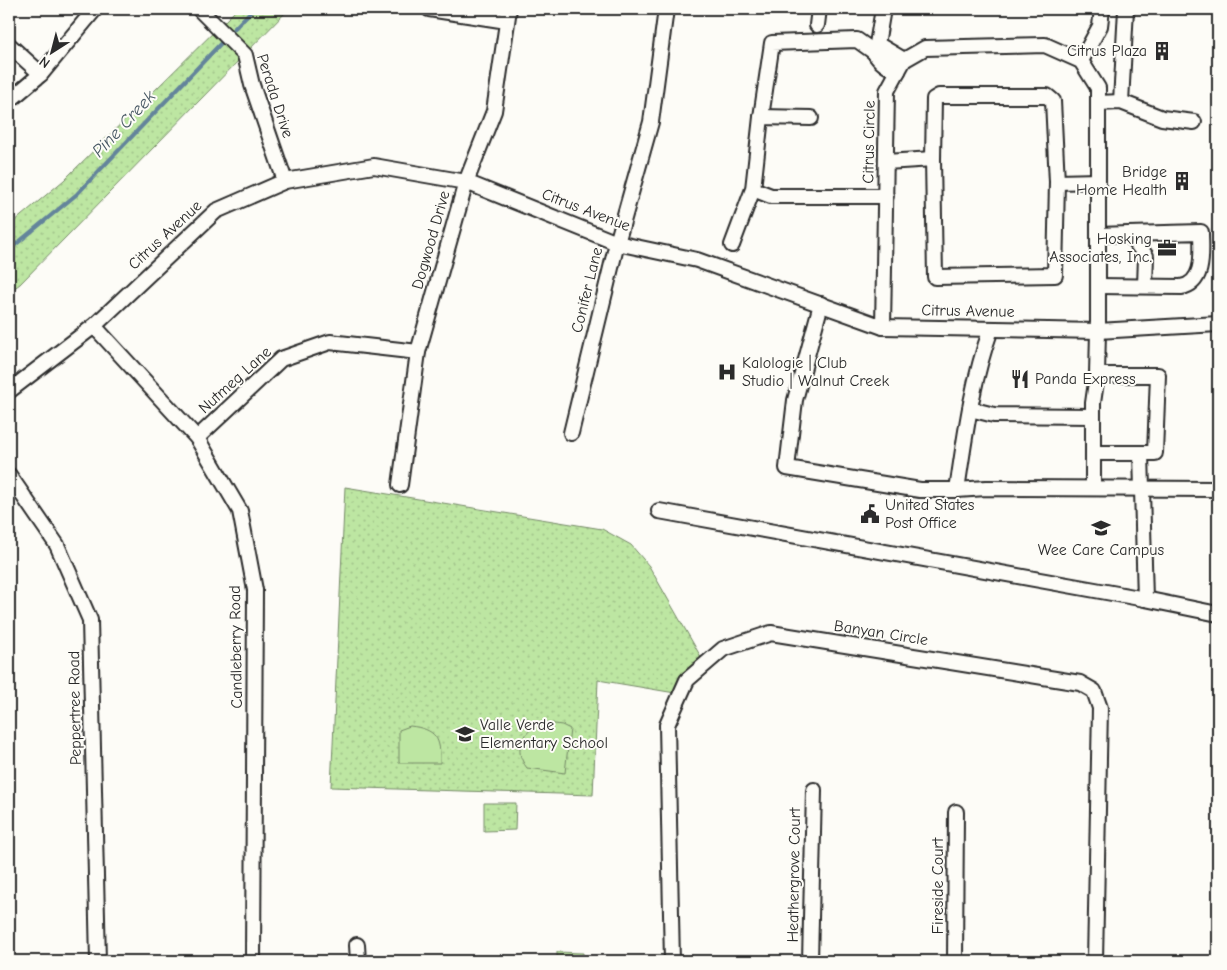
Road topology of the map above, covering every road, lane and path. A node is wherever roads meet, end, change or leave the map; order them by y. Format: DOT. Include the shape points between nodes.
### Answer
graph roads {
  1 [pos="95,9"];
  2 [pos="199,9"];
  3 [pos="429,9"];
  4 [pos="666,9"];
  5 [pos="819,9"];
  6 [pos="883,9"];
  7 [pos="1102,9"];
  8 [pos="1126,9"];
  9 [pos="508,15"];
  10 [pos="817,25"];
  11 [pos="9,46"];
  12 [pos="1081,61"];
  13 [pos="901,65"];
  14 [pos="41,74"];
  15 [pos="9,101"];
  16 [pos="1121,102"];
  17 [pos="1098,103"];
  18 [pos="761,117"];
  19 [pos="811,118"];
  20 [pos="1194,122"];
  21 [pos="933,159"];
  22 [pos="886,162"];
  23 [pos="285,181"];
  24 [pos="1098,181"];
  25 [pos="466,182"];
  26 [pos="1056,182"];
  27 [pos="753,189"];
  28 [pos="886,196"];
  29 [pos="1129,234"];
  30 [pos="1098,236"];
  31 [pos="617,243"];
  32 [pos="732,245"];
  33 [pos="1098,286"];
  34 [pos="1145,286"];
  35 [pos="821,304"];
  36 [pos="1218,324"];
  37 [pos="94,326"];
  38 [pos="884,327"];
  39 [pos="991,329"];
  40 [pos="1098,331"];
  41 [pos="418,352"];
  42 [pos="1097,375"];
  43 [pos="9,391"];
  44 [pos="970,409"];
  45 [pos="1093,416"];
  46 [pos="571,433"];
  47 [pos="196,438"];
  48 [pos="1093,453"];
  49 [pos="1141,453"];
  50 [pos="9,475"];
  51 [pos="400,485"];
  52 [pos="1094,488"];
  53 [pos="1142,488"];
  54 [pos="1218,489"];
  55 [pos="958,490"];
  56 [pos="659,511"];
  57 [pos="1145,599"];
  58 [pos="1218,614"];
  59 [pos="814,790"];
  60 [pos="956,812"];
  61 [pos="357,945"];
  62 [pos="98,961"];
  63 [pos="253,961"];
  64 [pos="358,961"];
  65 [pos="672,961"];
  66 [pos="810,961"];
  67 [pos="956,961"];
  68 [pos="1095,961"];
  1 -- 14 [label="street"];
  2 -- 23 [label="street, Perada Drive" via="245,55"];
  3 -- 9 [label="street"];
  4 -- 31 [label="street, Conifer Lane" via="651,122"];
  5 -- 10 [label="street"];
  6 -- 13 [label="street" via="877,44"];
  7 -- 12 [label="street" via="1100,26"];
  8 -- 16 [label="street"];
  9 -- 25 [label="street, Dogwood Drive" via="494,111"];
  11 -- 14 [label="street"];
  12 -- 13 [label="street" via="1045,45 925,48"];
  12 -- 17 [label="street" via="1098,88"];
  13 -- 18 [label="street" via="883,51 874,52 857,40 772,43"];
  13 -- 22 [label="street, Citrus Circle" via="887,91"];
  14 -- 15 [label="street"];
  16 -- 17 [label="street"];
  16 -- 20 [label="street" via="1162,118"];
  17 -- 24 [label="street"];
  18 -- 19 [label="street"];
  18 -- 27 [label="street"];
  21 -- 22 [label="street"];
  21 -- 26 [label="street" via="934,99 939,96 1047,96 1053,101"];
  21 -- 26 [label="street" via="935,277 1055,275"];
  22 -- 28 [label="street, Citrus Circle"];
  23 -- 25 [label="street, Citrus Avenue" via="374,166"];
  23 -- 37 [label="street, Citrus Avenue" via="216,211"];
  24 -- 26 [label="street"];
  24 -- 30 [label="street"];
  25 -- 31 [label="street, Citrus Avenue"];
  25 -- 41 [label="street, Dogwood Drive"];
  27 -- 28 [label="street" via="771,196"];
  27 -- 32 [label="street"];
  28 -- 38 [label="street, Citrus Circle"];
  29 -- 30 [label="street"];
  29 -- 34 [label="street" via="1146,256"];
  29 -- 34 [label="street" via="1201,232 1200,268 1193,282 1181,287"];
  30 -- 33 [label="street"];
  31 -- 35 [label="street, Citrus Avenue" via="697,260"];
  31 -- 46 [label="street, Conifer Lane"];
  33 -- 34 [label="street"];
  33 -- 40 [label="street"];
  35 -- 38 [label="street, Citrus Avenue"];
  35 -- 55 [label="street" via="795,400 787,468 920,490"];
  36 -- 40 [label="street, Citrus Avenue"];
  37 -- 43 [label="street, Citrus Avenue"];
  37 -- 47 [label="street, Candleberry Road"];
  38 -- 39 [label="street, Citrus Avenue"];
  39 -- 40 [label="street, Citrus Avenue"];
  39 -- 44 [label="street" via="981,356"];
  40 -- 42 [label="street"];
  41 -- 47 [label="street, Nutmeg Lane" via="330,342 281,359"];
  41 -- 51 [label="street, Dogwood Drive"];
  42 -- 45 [label="street"];
  42 -- 49 [label="street" via="1158,375 1155,453"];
  44 -- 45 [label="street" via="994,416"];
  44 -- 55 [label="street"];
  45 -- 48 [label="street"];
  47 -- 63 [label="street, Candleberry Road" via="240,511 255,590"];
  48 -- 49 [label="street"];
  48 -- 52 [label="street"];
  49 -- 53 [label="street"];
  50 -- 62 [label="street, Peppertree Road" via="57,546 90,620"];
  52 -- 53 [label="street"];
  52 -- 55 [label="street"];
  53 -- 54 [label="street"];
  53 -- 57 [label="street"];
  56 -- 57 [label="street"];
  57 -- 58 [label="street"];
  59 -- 66 [label="street, Heathergrove Court"];
  60 -- 67 [label="street, Fireside Court"];
  61 -- 64 [label="street"];
  65 -- 68 [label="street, Banyan Circle" via="668,725 687,680 723,649 772,633 1080,683 1094,690 1100,708"];
}
